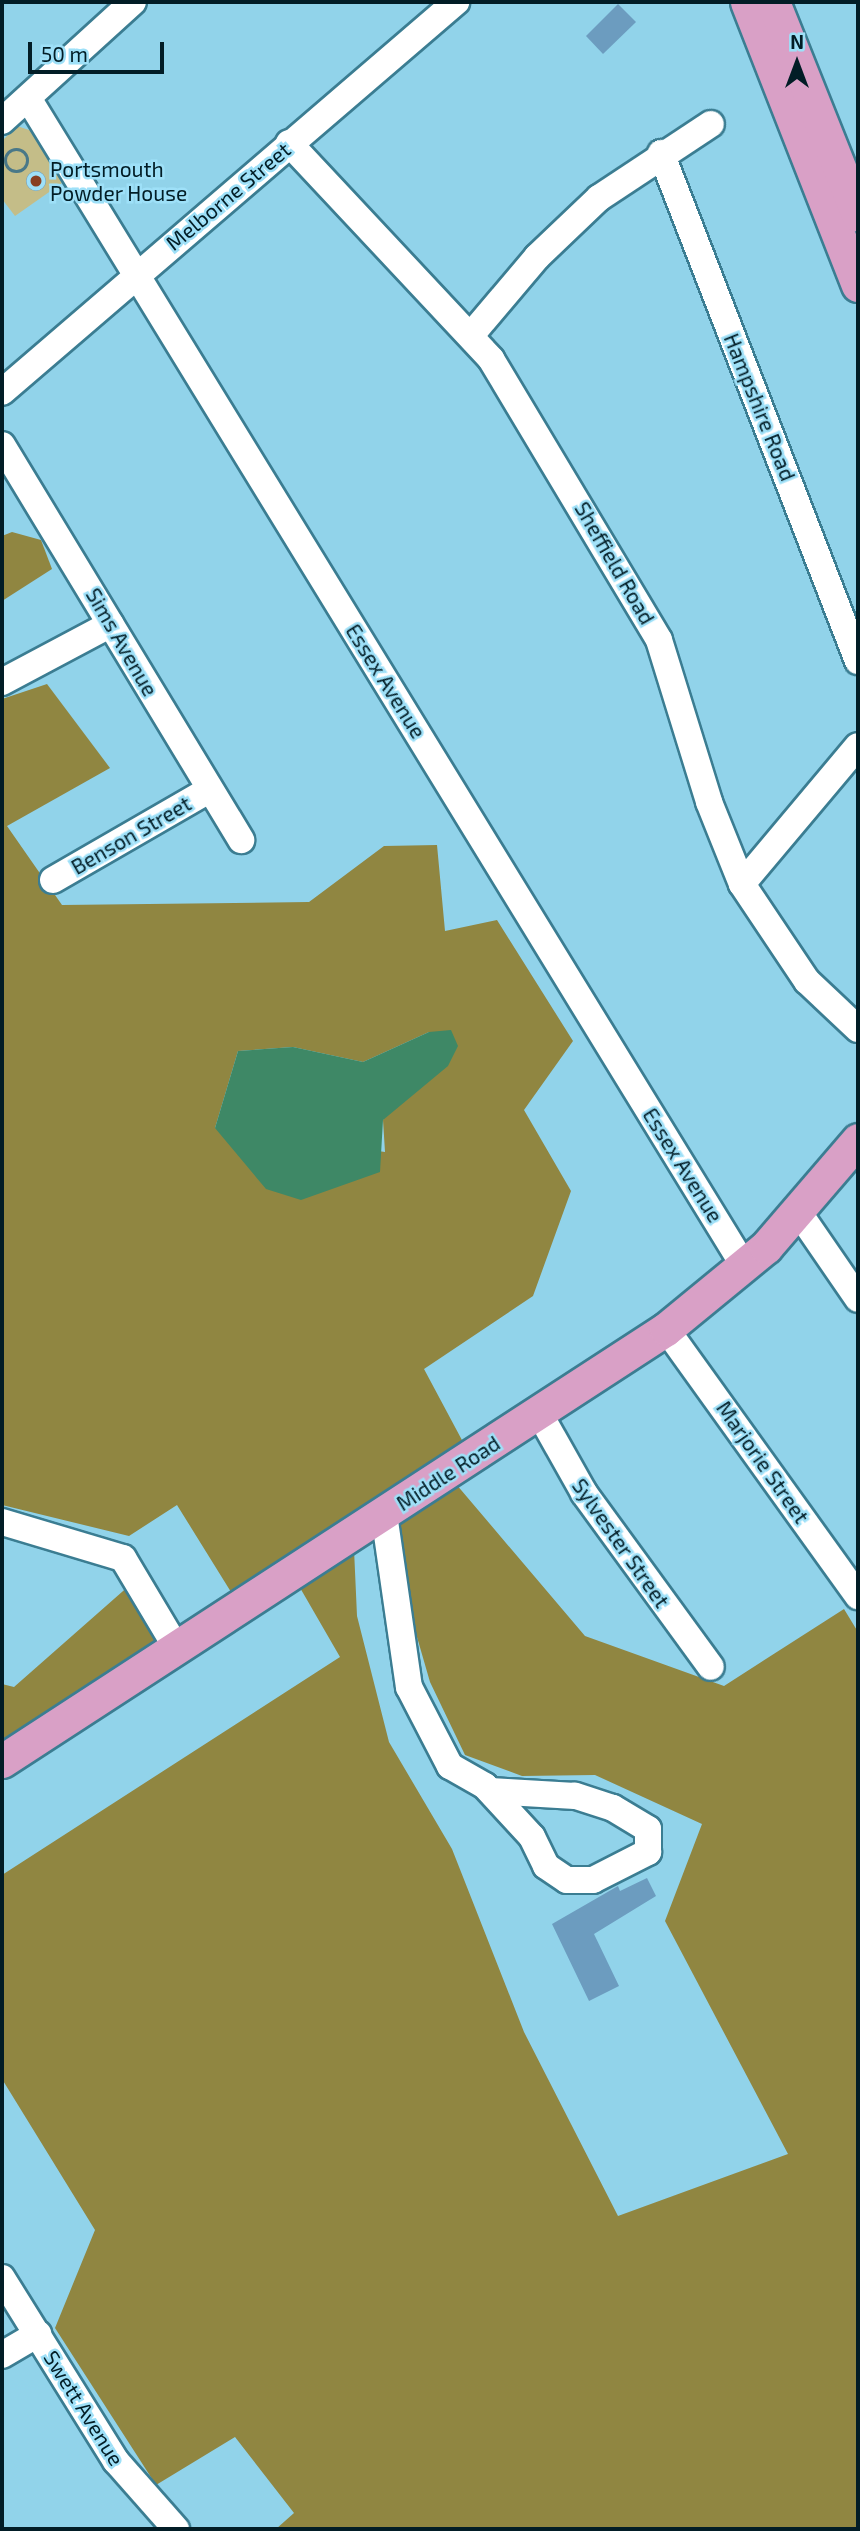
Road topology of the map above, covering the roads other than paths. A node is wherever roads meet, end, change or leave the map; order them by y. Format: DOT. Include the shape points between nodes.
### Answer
graph roads {
  1 [pos="134,2"];
  2 [pos="456,2"];
  3 [pos="747,2"];
  4 [pos="774,2"];
  5 [pos="27,98"];
  6 [pos="2,121"];
  7 [pos="711,124"];
  8 [pos="289,144"];
  9 [pos="662,153"];
  10 [pos="858,215"];
  11 [pos="135,274"];
  12 [pos="858,285"];
  13 [pos="472,334"];
  14 [pos="2,392"];
  15 [pos="2,445"];
  16 [pos="111,624"];
  17 [pos="858,661"];
  18 [pos="2,682"];
  19 [pos="858,746"];
  20 [pos="209,790"];
  21 [pos="241,840"];
  22 [pos="53,880"];
  23 [pos="742,884"];
  24 [pos="858,1029"];
  25 [pos="858,1140"];
  26 [pos="799,1213"];
  27 [pos="744,1266"];
  28 [pos="858,1299"];
  29 [pos="666,1329"];
  30 [pos="539,1413"];
  31 [pos="384,1514"];
  32 [pos="2,1522"];
  33 [pos="858,1596"];
  34 [pos="176,1647"];
  35 [pos="711,1667"];
  36 [pos="2,1762"];
  37 [pos="490,1791"];
  38 [pos="2,2278"];
  39 [pos="37,2334"];
  40 [pos="2,2355"];
  41 [pos="176,2529"];
  1 -- 5 [label="street"];
  2 -- 8 [label="street, Melborne Street"];
  3 -- 12 [label="main road"];
  4 -- 10 [label="main road"];
  5 -- 6 [label="street"];
  5 -- 11 [label="street, Essex Avenue"];
  7 -- 9 [label="street"];
  8 -- 11 [label="street, Melborne Street"];
  8 -- 13 [label="street, Sheffield Road"];
  9 -- 13 [label="street" via="567,227"];
  9 -- 17 [label="street, Hampshire Road"];
  11 -- 14 [label="street, Melborne Street"];
  11 -- 27 [label="street, Essex Avenue"];
  13 -- 23 [label="street, Sheffield Road" via="659,640 709,802"];
  15 -- 16 [label="street, Sims Avenue"];
  16 -- 18 [label="street"];
  16 -- 20 [label="street, Sims Avenue"];
  19 -- 23 [label="street"];
  20 -- 21 [label="street, Sims Avenue"];
  20 -- 22 [label="street, Benson Street"];
  23 -- 24 [label="street, Sheffield Road" via="807,981"];
  25 -- 26 [label="main road, Middle Road"];
  26 -- 27 [label="main road, Middle Road"];
  26 -- 28 [label="street"];
  27 -- 29 [label="main road, Middle Road"];
  29 -- 30 [label="main road, Middle Road"];
  29 -- 33 [label="street, Marjorie Street"];
  30 -- 31 [label="main road, Middle Road"];
  30 -- 35 [label="street, Sylvester Street" via="584,1493"];
  31 -- 34 [label="main road, Middle Road"];
  31 -- 37 [label="street" via="416,1710 450,1766"];
  32 -- 34 [label="street" via="123,1558"];
  34 -- 36 [label="main road, Middle Road"];
  37 -- 37 [label="street" via="532,1837 546,1866 578,1884 648,1852 648,1829 612,1808 575,1796"];
  38 -- 39 [label="street, Swett Avenue"];
  39 -- 40 [label="street"];
  39 -- 41 [label="street, Swett Avenue" via="116,2461"];
}
